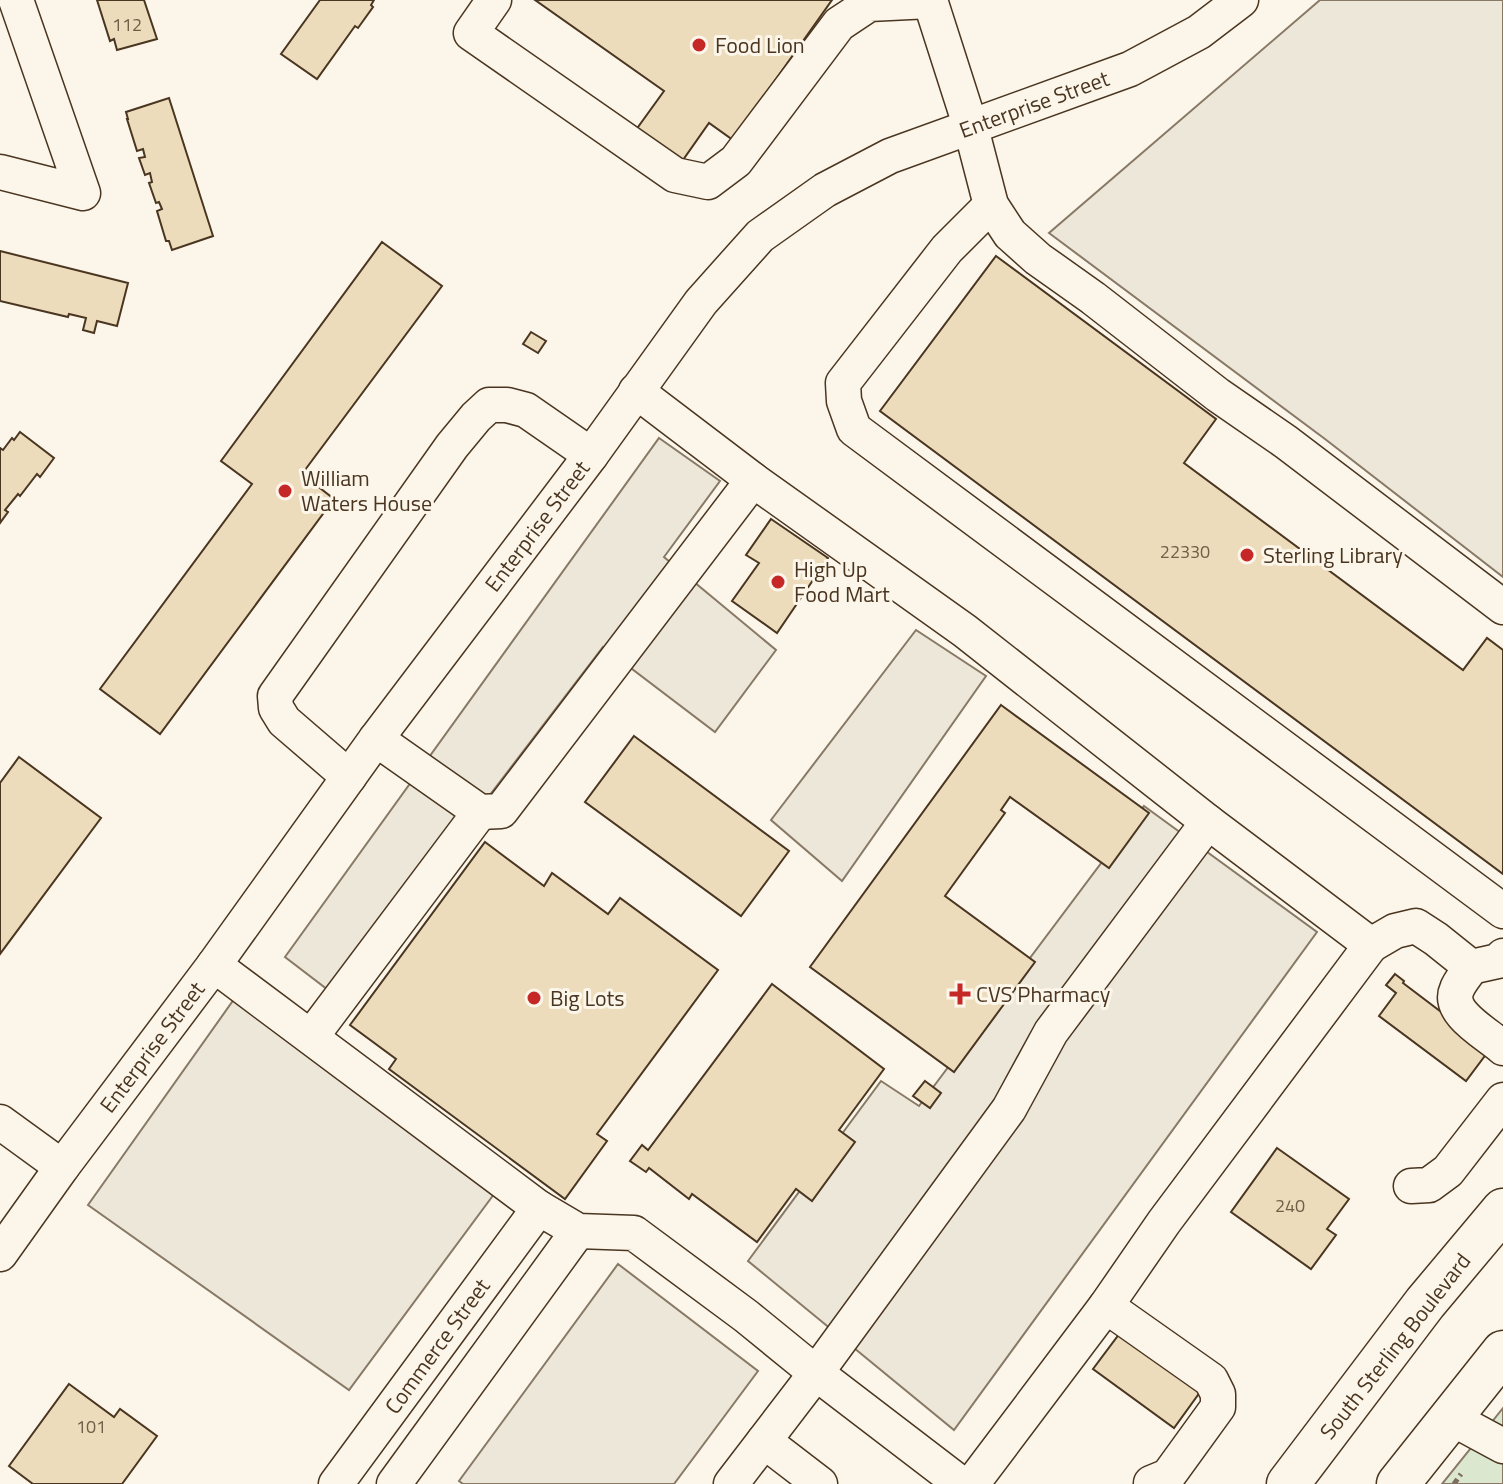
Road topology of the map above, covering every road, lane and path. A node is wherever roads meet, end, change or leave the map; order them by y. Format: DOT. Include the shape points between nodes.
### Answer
graph roads {
  1 [pos="16,0"];
  2 [pos="494,0"];
  3 [pos="930,0"];
  4 [pos="1241,0"];
  5 [pos="971,128"];
  6 [pos="0,172"];
  7 [pos="991,205"];
  8 [pos="636,391"];
  9 [pos="591,455"];
  10 [pos="753,480"];
  11 [pos="1503,607"];
  12 [pos="376,739"];
  13 [pos="349,777"];
  14 [pos="480,812"];
  15 [pos="1208,822"];
  16 [pos="1503,911"];
  17 [pos="1371,945"];
  18 [pos="1487,961"];
  19 [pos="214,965"];
  20 [pos="311,1037"];
  21 [pos="1503,1048"];
  22 [pos="1503,1100"];
  23 [pos="0,1122"];
  24 [pos="62,1167"];
  25 [pos="1411,1186"];
  26 [pos="539,1208"];
  27 [pos="1503,1210"];
  28 [pos="578,1231"];
  29 [pos="0,1254"];
  30 [pos="1106,1306"];
  31 [pos="1503,1352"];
  32 [pos="816,1373"];
  33 [pos="1451,1418"];
  34 [pos="764,1441"];
  35 [pos="1503,1446"];
  36 [pos="1461,1474"];
  37 [pos="1151,1483"];
  38 [pos="336,1484"];
  39 [pos="394,1484"];
  40 [pos="731,1484"];
  41 [pos="820,1484"];
  42 [pos="961,1484"];
  43 [pos="972,1484"];
  44 [pos="1288,1484"];
  45 [pos="1398,1484"];
  46 [pos="1454,1484"];
  1 -- 6 [label="street" via="83,193"];
  2 -- 3 [label="street" via="471,33 675,175 708,182 736,161 839,24 869,4"];
  3 -- 5 [label="street"];
  4 -- 5 [label="street, Enterprise Street" via="1199,32 1130,69"];
  5 -- 7 [label="street"];
  5 -- 8 [label="street, Enterprise Street" via="880,161 825,190 760,236 701,302"];
  7 -- 11 [label="street" via="1010,234 1038,259"];
  7 -- 16 [label="street" via="947,249 843,383 854,429"];
  8 -- 9 [label="street, Enterprise Street"];
  8 -- 10 [label="street"];
  9 -- 12 [label="street, Enterprise Street"];
  9 -- 13 [label="street" via="526,410 507,405 489,405 452,446 275,696 284,721"];
  10 -- 14 [label="street" via="501,811"];
  10 -- 15 [label="street" via="965,631"];
  12 -- 13 [label="street, Enterprise Street"];
  12 -- 14 [label="street"];
  13 -- 19 [label="street, Enterprise Street"];
  14 -- 20 [label="street"];
  15 -- 17 [label="street"];
  15 -- 32 [label="street" via="1051,1032 1009,1109"];
  17 -- 18 [label="street" via="1416,926"];
  17 -- 30 [label="street"];
  18 -- 21 [label="street" via="1455,991 1454,1002"];
  19 -- 20 [label="street"];
  19 -- 24 [label="street, Enterprise Street"];
  20 -- 26 [label="street"];
  22 -- 25 [label="street" via="1448,1171 1429,1185"];
  23 -- 24 [label="street"];
  24 -- 29 [label="street, Enterprise Street"];
  26 -- 28 [label="street"];
  26 -- 38 [label="street, Commerce Street"];
  27 -- 44 [label="main road, South Sterling Boulevard"];
  28 -- 32 [label="street" via="634,1233"];
  28 -- 39 [label="street, Commerce Street"];
  30 -- 37 [label="street" via="1211,1380 1218,1394 1218,1407 1168,1476"];
  30 -- 43 [label="street"];
  31 -- 33 [label="main road"];
  32 -- 34 [label="street"];
  32 -- 42 [label="street"];
  33 -- 35 [label="street"];
  33 -- 45 [label="main road"];
  34 -- 40 [label="street"];
  34 -- 41 [label="street"];
  36 -- 46 [label="path"];
}
